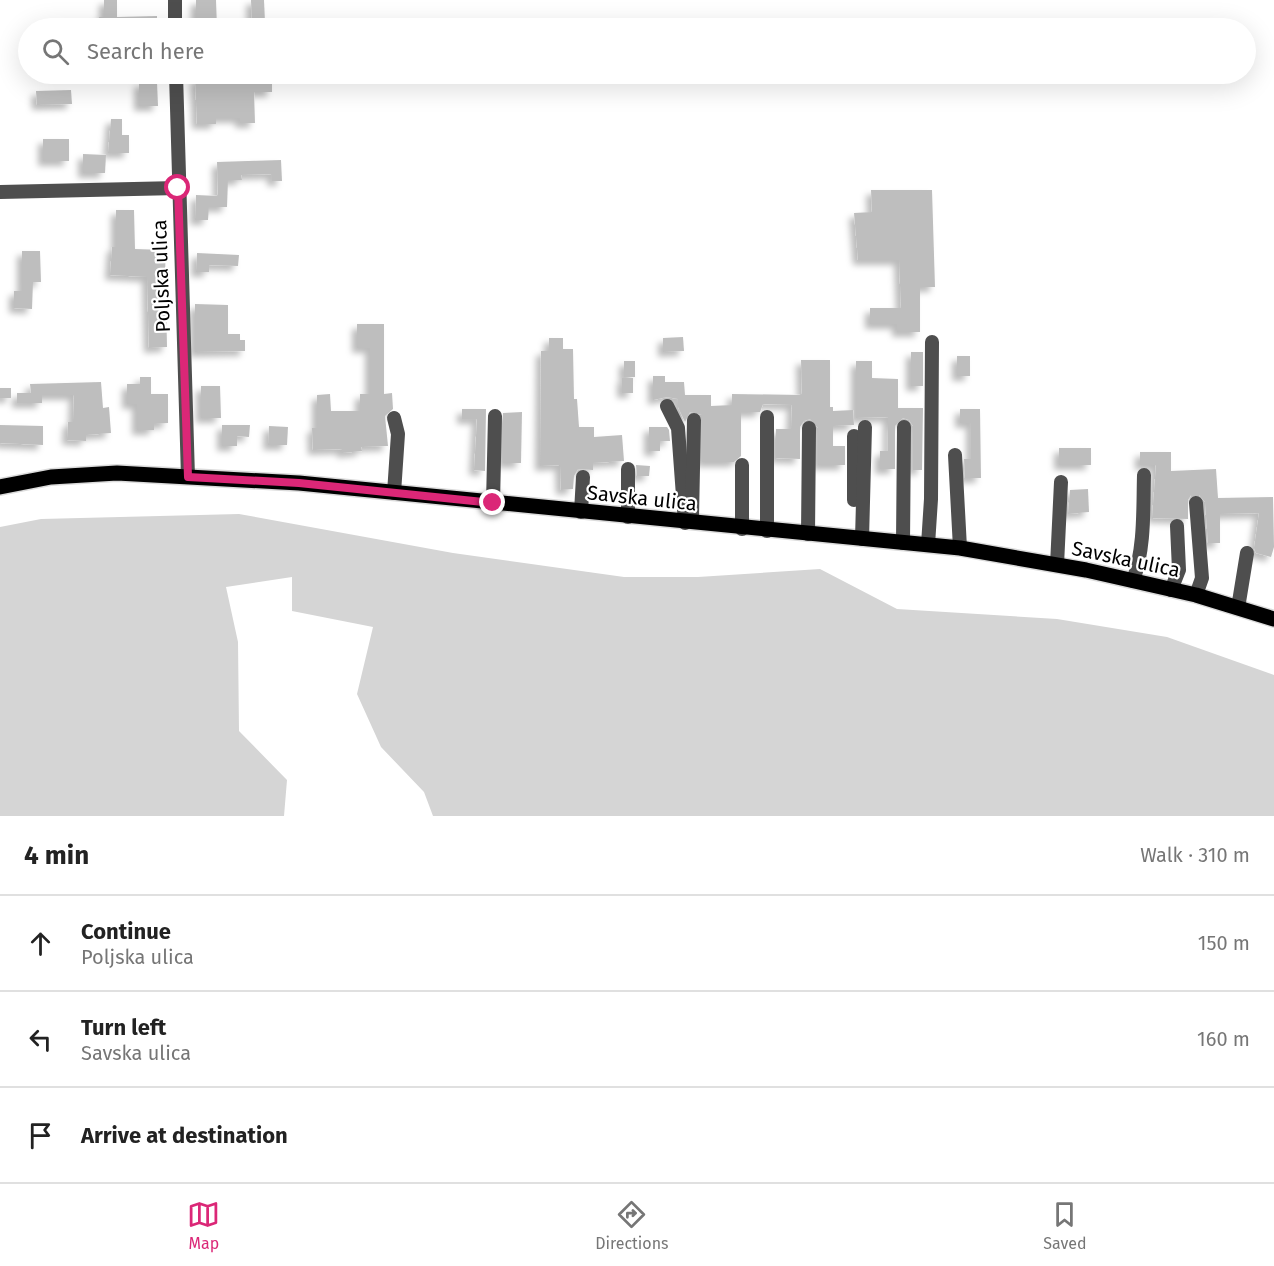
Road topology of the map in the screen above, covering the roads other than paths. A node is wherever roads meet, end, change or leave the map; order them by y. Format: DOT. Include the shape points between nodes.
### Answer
graph roads {
  1 [pos="175,0"];
  2 [pos="176,18"];
  3 [pos="176,84"];
  4 [pos="178,188"];
  5 [pos="0,192"];
  6 [pos="932,342"];
  7 [pos="667,406"];
  8 [pos="495,416"];
  9 [pos="767,417"];
  10 [pos="394,418"];
  11 [pos="694,420"];
  12 [pos="904,427"];
  13 [pos="809,428"];
  14 [pos="859,431"];
  15 [pos="955,455"];
  16 [pos="742,465"];
  17 [pos="628,469"];
  18 [pos="1144,475"];
  19 [pos="188,477"];
  20 [pos="583,477"];
  21 [pos="1061,482"];
  22 [pos="0,487"];
  23 [pos="394,493"];
  24 [pos="493,503"];
  25 [pos="1196,503"];
  26 [pos="581,513"];
  27 [pos="628,517"];
  28 [pos="688,524"];
  29 [pos="1177,526"];
  30 [pos="742,529"];
  31 [pos="767,531"];
  32 [pos="808,534"];
  33 [pos="858,539"];
  34 [pos="903,543"];
  35 [pos="928,545"];
  36 [pos="960,549"];
  37 [pos="1247,553"];
  38 [pos="1058,565"];
  39 [pos="1133,581"];
  40 [pos="1171,590"];
  41 [pos="1196,595"];
  42 [pos="1238,608"];
  43 [pos="1274,619"];
  1 -- 2 [label="street"];
  3 -- 4 [label="street, Poljska ulica"];
  4 -- 5 [label="street"];
  4 -- 19 [label="street, Poljska ulica"];
  6 -- 35 [label="street"];
  7 -- 28 [label="street" via="678,428"];
  8 -- 24 [label="street"];
  9 -- 31 [label="street"];
  10 -- 23 [label="street" via="398,434"];
  11 -- 28 [label="street"];
  12 -- 34 [label="street"];
  13 -- 32 [label="street"];
  14 -- 33 [label="street"];
  15 -- 36 [label="street"];
  16 -- 30 [label="street"];
  17 -- 27 [label="street"];
  18 -- 39 [label="street" via="1142,534"];
  19 -- 22 [label="main road, Savska ulica" via="84,474"];
  19 -- 23 [label="main road, Savska ulica"];
  20 -- 26 [label="street"];
  21 -- 38 [label="street"];
  23 -- 24 [label="main road, Savska ulica"];
  24 -- 26 [label="main road, Savska ulica"];
  25 -- 41 [label="street" via="1202,578"];
  26 -- 27 [label="main road, Savska ulica"];
  27 -- 28 [label="main road, Savska ulica"];
  28 -- 30 [label="main road, Savska ulica"];
  29 -- 40 [label="street" via="1179,570"];
  30 -- 31 [label="main road, Savska ulica"];
  31 -- 32 [label="main road, Savska ulica"];
  32 -- 33 [label="main road, Savska ulica"];
  33 -- 34 [label="main road, Savska ulica"];
  34 -- 35 [label="main road, Savska ulica"];
  35 -- 36 [label="main road, Savska ulica"];
  36 -- 38 [label="main road, Savska ulica"];
  37 -- 42 [label="street"];
  38 -- 39 [label="main road, Savska ulica"];
  39 -- 40 [label="main road, Savska ulica"];
  40 -- 41 [label="main road, Savska ulica"];
  41 -- 42 [label="main road, Savska ulica"];
  42 -- 43 [label="main road, Savska ulica"];
}
